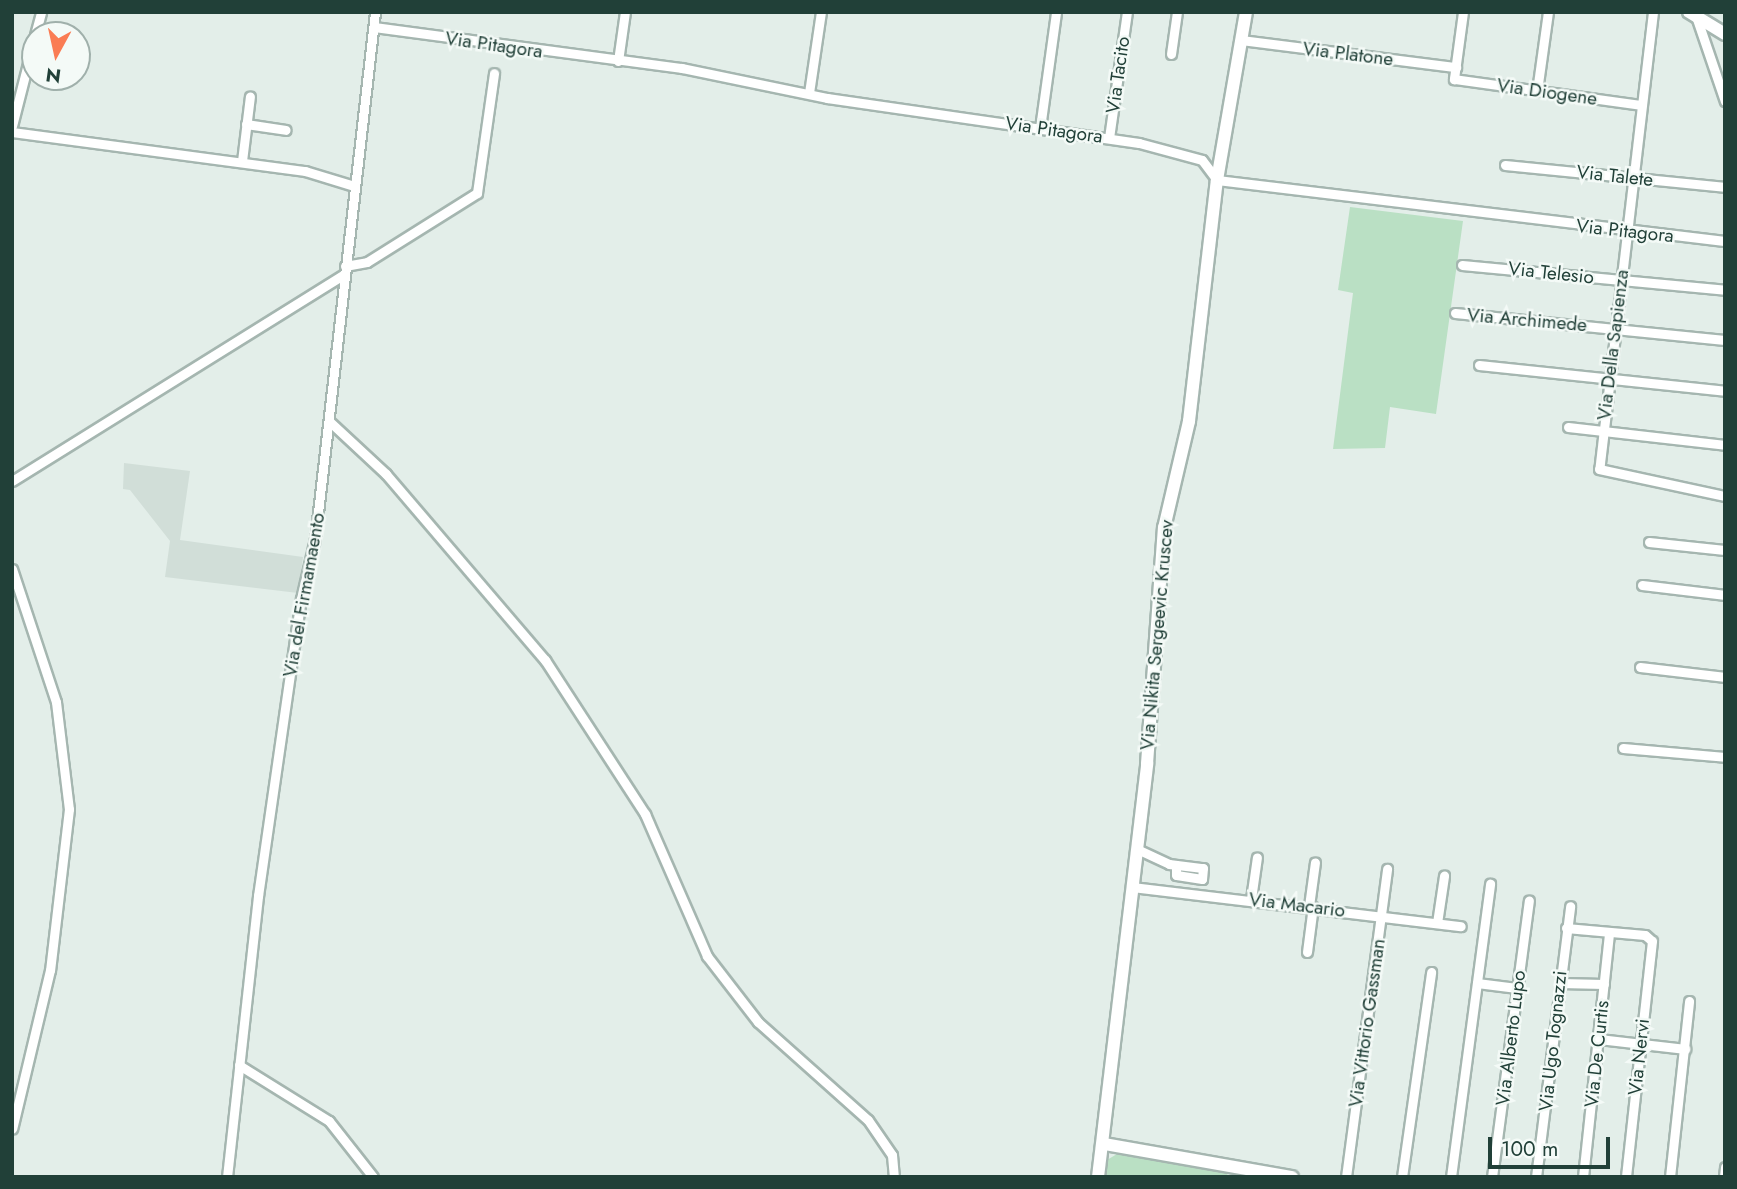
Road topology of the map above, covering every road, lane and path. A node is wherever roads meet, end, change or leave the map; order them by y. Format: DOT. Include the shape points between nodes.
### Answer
graph roads {
  1 [pos="374,12"];
  2 [pos="625,12"];
  3 [pos="821,12"];
  4 [pos="1056,12"];
  5 [pos="1127,12"];
  6 [pos="1177,12"];
  7 [pos="1246,12"];
  8 [pos="1548,12"];
  9 [pos="1653,12"];
  10 [pos="1460,13"];
  11 [pos="1699,15"];
  12 [pos="374,27"];
  13 [pos="1725,33"];
  14 [pos="1241,40"];
  15 [pos="1171,54"];
  16 [pos="618,61"];
  17 [pos="1456,67"];
  18 [pos="494,73"];
  19 [pos="21,90"];
  20 [pos="1537,90"];
  21 [pos="809,93"];
  22 [pos="250,96"];
  23 [pos="1725,101"];
  24 [pos="1641,105"];
  25 [pos="246,124"];
  26 [pos="12,125"];
  27 [pos="1040,128"];
  28 [pos="286,130"];
  29 [pos="12,132"];
  30 [pos="1109,138"];
  31 [pos="242,161"];
  32 [pos="1504,164"];
  33 [pos="1633,178"];
  34 [pos="1217,180"];
  35 [pos="354,186"];
  36 [pos="1725,187"];
  37 [pos="1626,232"];
  38 [pos="1725,241"];
  39 [pos="1462,265"];
  40 [pos="344,271"];
  41 [pos="1620,280"];
  42 [pos="1725,290"];
  43 [pos="1455,313"];
  44 [pos="1614,328"];
  45 [pos="1725,340"];
  46 [pos="1479,365"];
  47 [pos="1609,378"];
  48 [pos="1725,391"];
  49 [pos="329,421"];
  50 [pos="1568,427"];
  51 [pos="1603,431"];
  52 [pos="1725,445"];
  53 [pos="12,481"];
  54 [pos="1725,496"];
  55 [pos="1649,542"];
  56 [pos="1725,550"];
  57 [pos="12,569"];
  58 [pos="1642,585"];
  59 [pos="1725,595"];
  60 [pos="1640,667"];
  61 [pos="1725,677"];
  62 [pos="1623,748"];
  63 [pos="1725,757"];
  64 [pos="1137,849"];
  65 [pos="1257,857"];
  66 [pos="1315,862"];
  67 [pos="1387,869"];
  68 [pos="1444,876"];
  69 [pos="1490,884"];
  70 [pos="1132,887"];
  71 [pos="1196,894"];
  72 [pos="1251,899"];
  73 [pos="1528,900"];
  74 [pos="1311,906"];
  75 [pos="1570,906"];
  76 [pos="1382,915"];
  77 [pos="1437,923"];
  78 [pos="1461,926"];
  79 [pos="1566,928"];
  80 [pos="1609,932"];
  81 [pos="1307,952"];
  82 [pos="1431,972"];
  83 [pos="1478,983"];
  84 [pos="1560,983"];
  85 [pos="1604,984"];
  86 [pos="1517,988"];
  87 [pos="1689,1001"];
  88 [pos="1599,1039"];
  89 [pos="1641,1044"];
  90 [pos="1685,1049"];
  91 [pos="239,1065"];
  92 [pos="12,1129"];
  93 [pos="1104,1144"];
  94 [pos="1725,1167"];
  95 [pos="227,1177"];
  96 [pos="373,1177"];
  97 [pos="894,1177"];
  98 [pos="1098,1177"];
  99 [pos="1292,1177"];
  100 [pos="1346,1177"];
  101 [pos="1402,1177"];
  102 [pos="1451,1177"];
  103 [pos="1492,1177"];
  104 [pos="1536,1177"];
  105 [pos="1583,1177"];
  106 [pos="1626,1177"];
  107 [pos="1670,1177"];
  108 [pos="1724,1177"];
  1 -- 12 [label="street, Via del Firmamaento"];
  2 -- 16 [label="street"];
  3 -- 21 [label="street"];
  4 -- 27 [label="street"];
  5 -- 30 [label="street, Via Tacito"];
  6 -- 15 [label="street"];
  7 -- 14 [label="main road, Via Nikita Sergeevic Kruscev"];
  8 -- 20 [label="street"];
  9 -- 24 [label="street, Via Della Sapienza"];
  10 -- 17 [label="street"];
  11 -- 13 [label="main road"];
  11 -- 23 [label="street"];
  12 -- 16 [label="street, Via Pitagora"];
  12 -- 35 [label="street, Via del Firmamaento"];
  14 -- 17 [label="street, Via Platone"];
  14 -- 34 [label="main road, Via Nikita Sergeevic Kruscev"];
  16 -- 21 [label="street, Via Pitagora" via="747,79"];
  17 -- 20 [label="street, Via Diogene" via="1454,79"];
  18 -- 40 [label="street" via="477,192 367,262"];
  19 -- 26 [label="street"];
  20 -- 24 [label="street, Via Diogene"];
  21 -- 27 [label="street, Via Pitagora"];
  22 -- 25 [label="street"];
  24 -- 33 [label="street, Via Della Sapienza"];
  25 -- 28 [label="street"];
  25 -- 31 [label="street"];
  27 -- 30 [label="street, Via Pitagora"];
  29 -- 31 [label="street"];
  30 -- 34 [label="street, Via Pitagora" via="1179,150 1202,160"];
  31 -- 35 [label="street" via="305,171"];
  32 -- 33 [label="street, Via Talete"];
  33 -- 36 [label="street, Via Talete"];
  33 -- 37 [label="street, Via Della Sapienza"];
  34 -- 37 [label="street, Via Pitagora"];
  34 -- 64 [label="main road, Via Nikita Sergeevic Kruscev" via="1189,421 1164,528"];
  35 -- 40 [label="street, Via del Firmamaento"];
  37 -- 38 [label="street, Via Pitagora"];
  37 -- 41 [label="street, Via Della Sapienza"];
  39 -- 41 [label="street, Via Telesio"];
  40 -- 49 [label="street, Via del Firmamaento"];
  40 -- 53 [label="street"];
  41 -- 42 [label="street, Via Telesio"];
  41 -- 44 [label="street, Via Della Sapienza"];
  43 -- 44 [label="street, Via Archimede"];
  44 -- 45 [label="street, Via Archimede"];
  44 -- 47 [label="street, Via Della Sapienza"];
  46 -- 47 [label="street"];
  47 -- 48 [label="street"];
  47 -- 51 [label="street, Via Della Sapienza"];
  49 -- 91 [label="street, Via del Firmamaento"];
  49 -- 97 [label="street" via="386,474 545,660 645,814 707,956 758,1022 868,1120 892,1155"];
  50 -- 51 [label="street"];
  51 -- 52 [label="street"];
  51 -- 54 [label="street, Via Della Sapienza" via="1599,469"];
  55 -- 56 [label="street"];
  57 -- 92 [label="street" via="56,702 69,809 50,970"];
  58 -- 59 [label="street"];
  60 -- 61 [label="street"];
  62 -- 63 [label="street"];
  64 -- 70 [label="main road, Via Nikita Sergeevic Kruscev"];
  64 -- 71 [label="street" via="1176,865 1175,875 1197,878"];
  65 -- 72 [label="street"];
  66 -- 74 [label="street"];
  67 -- 76 [label="street, Via Vittorio Gassman"];
  68 -- 77 [label="street"];
  69 -- 83 [label="street"];
  70 -- 71 [label="street, Via Macario"];
  70 -- 93 [label="main road, Via Nikita Sergeevic Kruscev"];
  71 -- 72 [label="street, Via Macario"];
  72 -- 74 [label="street, Via Macario"];
  73 -- 86 [label="street, Via Alberto Lupo"];
  74 -- 76 [label="street, Via Macario"];
  74 -- 81 [label="street"];
  75 -- 79 [label="street, Via Ugo Tognazzi"];
  76 -- 77 [label="street, Via Macario"];
  76 -- 100 [label="street, Via Vittorio Gassman"];
  77 -- 78 [label="street, Via Macario"];
  79 -- 80 [label="street"];
  79 -- 84 [label="street, Via Ugo Tognazzi"];
  80 -- 85 [label="street, Via De Curtis"];
  80 -- 89 [label="street, Via Nervi" via="1650,937"];
  82 -- 101 [label="street"];
  83 -- 86 [label="street"];
  83 -- 102 [label="street"];
  84 -- 85 [label="street"];
  84 -- 104 [label="street, Via Ugo Tognazzi"];
  85 -- 88 [label="street, Via De Curtis"];
  86 -- 103 [label="street, Via Alberto Lupo"];
  87 -- 90 [label="street"];
  88 -- 89 [label="street"];
  88 -- 105 [label="street, Via De Curtis"];
  89 -- 90 [label="street"];
  89 -- 106 [label="street, Via Nervi"];
  90 -- 107 [label="street"];
  91 -- 95 [label="street, Via del Firmamaento"];
  91 -- 96 [label="street" via="329,1121"];
  93 -- 98 [label="main road, Via Nikita Sergeevic Kruscev"];
  93 -- 99 [label="main road"];
  94 -- 108 [label="street"];
}
